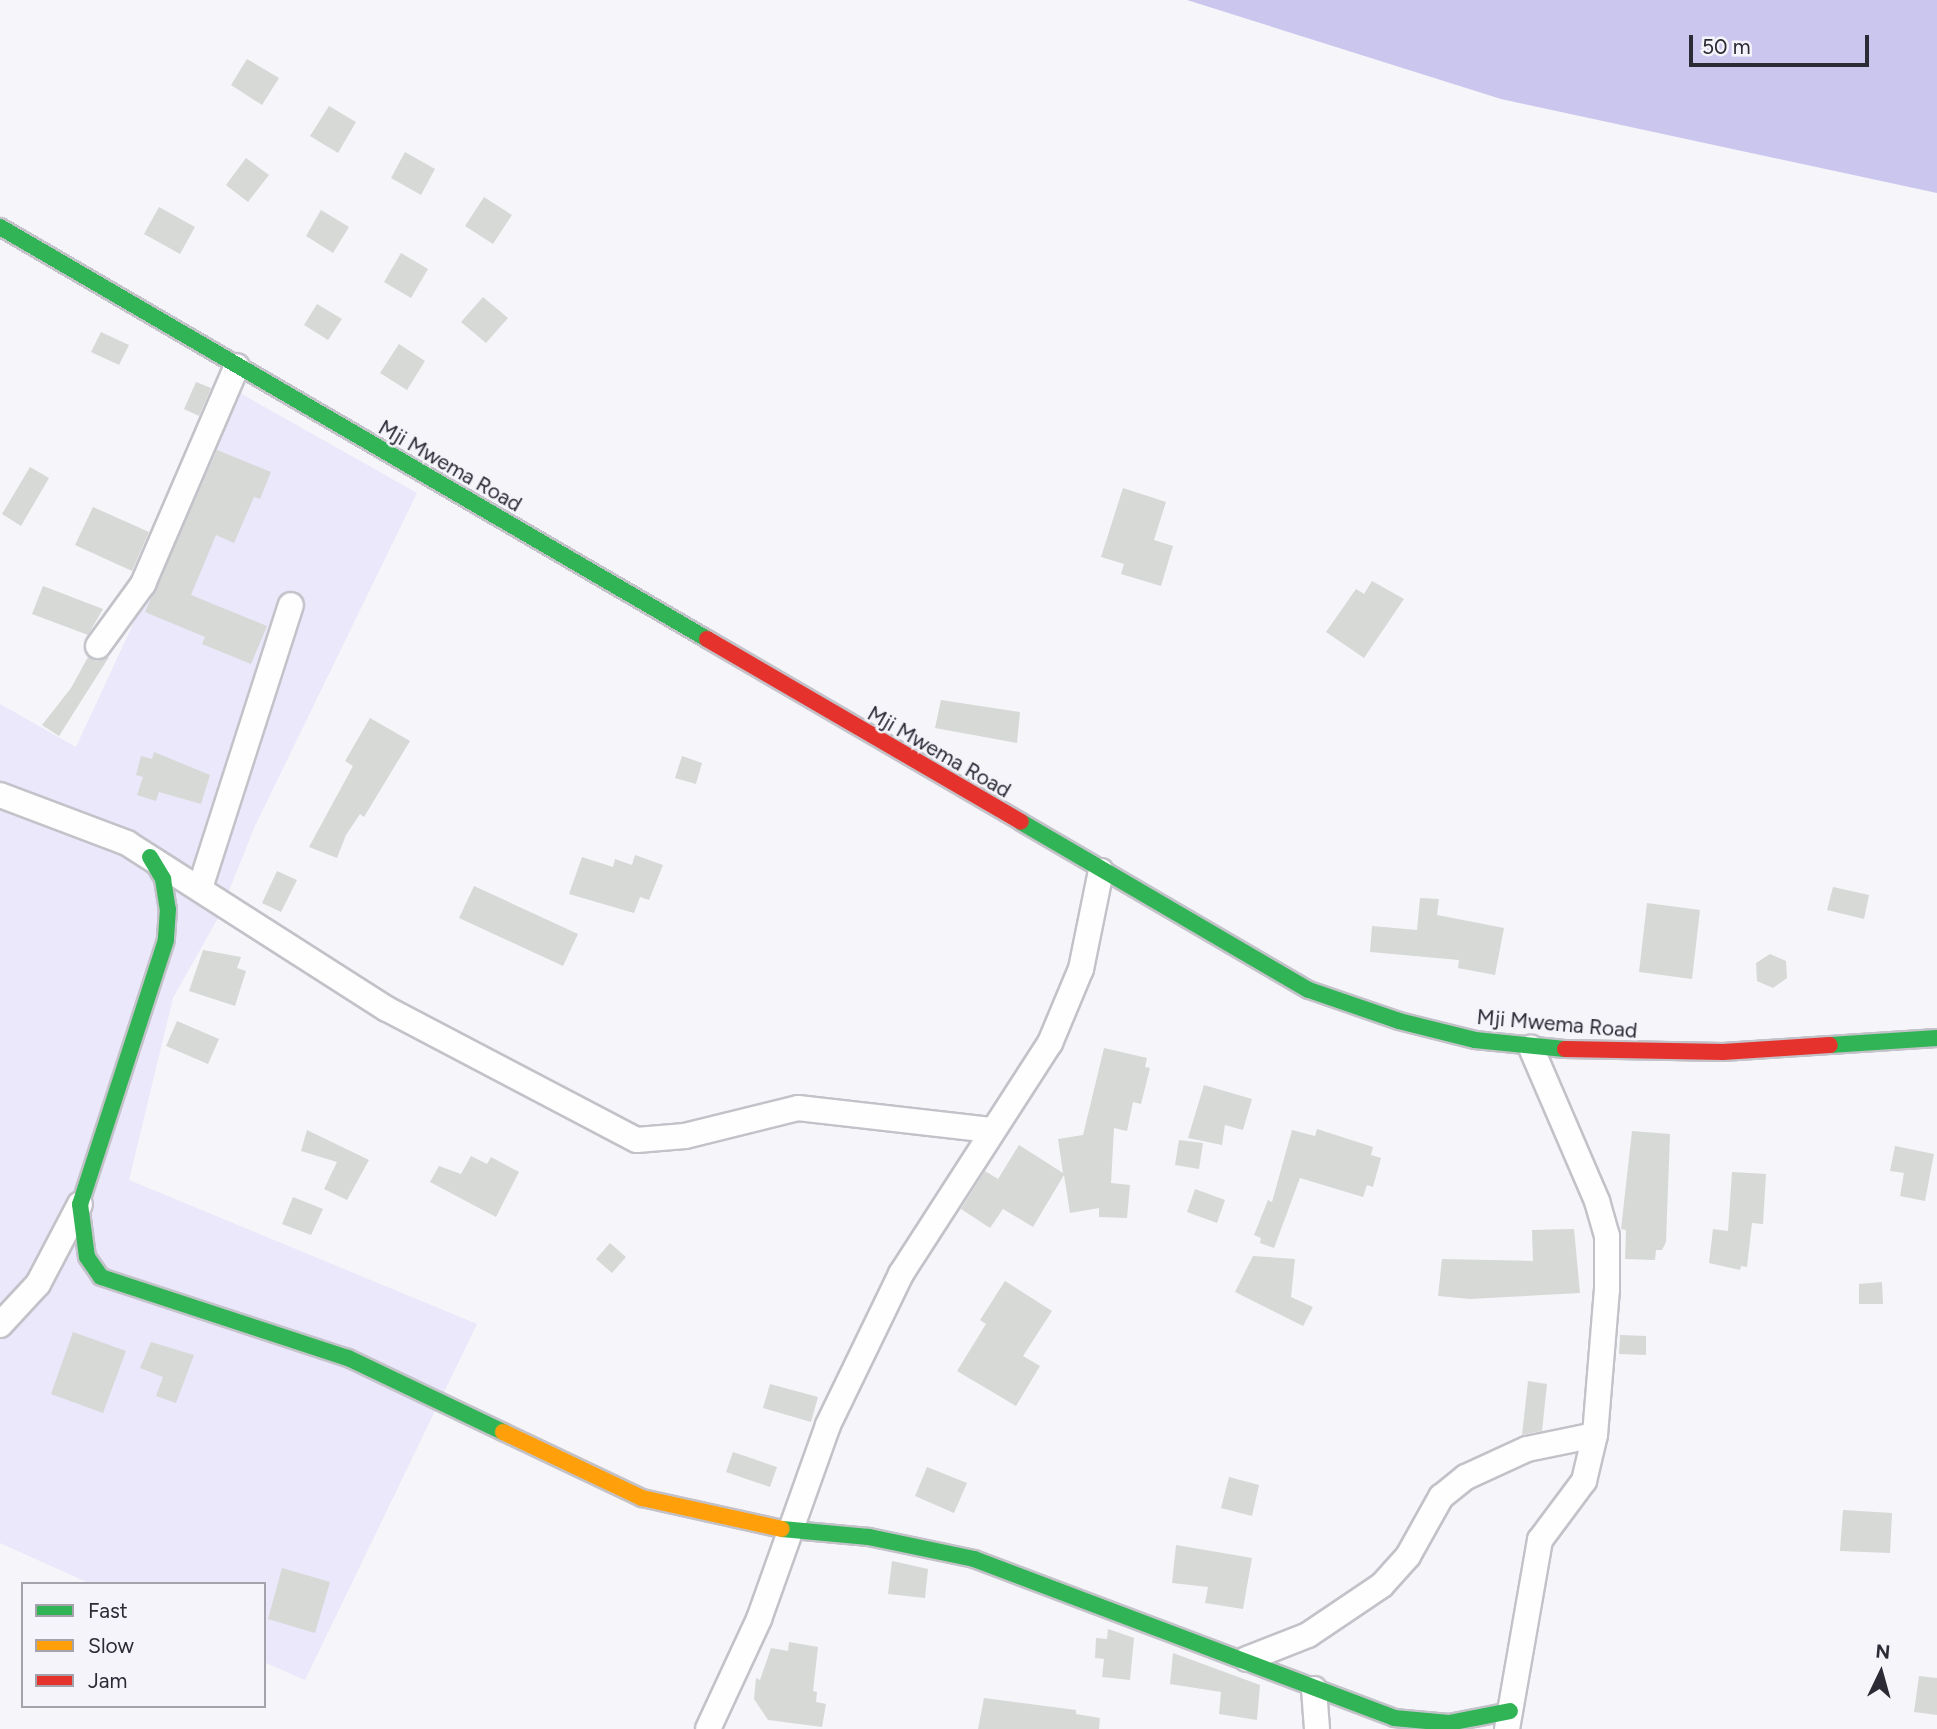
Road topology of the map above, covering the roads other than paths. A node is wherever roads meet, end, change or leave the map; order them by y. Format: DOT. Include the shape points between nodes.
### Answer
graph roads {
  1 [pos="0,227"];
  2 [pos="237,366"];
  3 [pos="291,605"];
  4 [pos="99,646"];
  5 [pos="0,794"];
  6 [pos="150,857"];
  7 [pos="1101,871"];
  8 [pos="200,888"];
  9 [pos="1937,1038"];
  10 [pos="1531,1048"];
  11 [pos="991,1130"];
  12 [pos="80,1204"];
  13 [pos="0,1325"];
  14 [pos="1595,1436"];
  15 [pos="789,1530"];
  16 [pos="1247,1659"];
  17 [pos="1314,1689"];
  18 [pos="1509,1720"];
  19 [pos="708,1729"];
  20 [pos="1317,1729"];
  1 -- 2 [label="main road, Mji Mwema Road"];
  2 -- 4 [label="street" via="143,584"];
  2 -- 7 [label="main road, Mji Mwema Road"];
  3 -- 8 [label="street"];
  5 -- 6 [label="street" via="127,843"];
  6 -- 8 [label="street"];
  6 -- 12 [label="main road" via="163,879 167,899 166,940"];
  7 -- 10 [label="main road, Mji Mwema Road" via="1309,990 1399,1021"];
  7 -- 11 [label="street" via="1081,969 1069,1003 1050,1043"];
  8 -- 11 [label="street" via="387,1009 637,1140 685,1136 798,1108"];
  9 -- 10 [label="main road, Mji Mwema Road" via="1723,1052"];
  10 -- 14 [label="street" via="1593,1191 1607,1236 1603,1367"];
  11 -- 15 [label="street" via="901,1274 828,1425"];
  12 -- 13 [label="street" via="38,1284"];
  12 -- 15 [label="main road" via="84,1247 100,1277 348,1358 642,1498"];
  14 -- 16 [label="street" via="1527,1449 1465,1477 1441,1497 1408,1556 1382,1585 1308,1634"];
  14 -- 18 [label="street" via="1584,1481 1540,1539"];
  15 -- 16 [label="main road" via="869,1537 974,1559"];
  15 -- 19 [label="street" via="759,1619"];
  16 -- 17 [label="main road"];
  17 -- 18 [label="main road" via="1420,1723"];
  17 -- 20 [label="street"];
}
